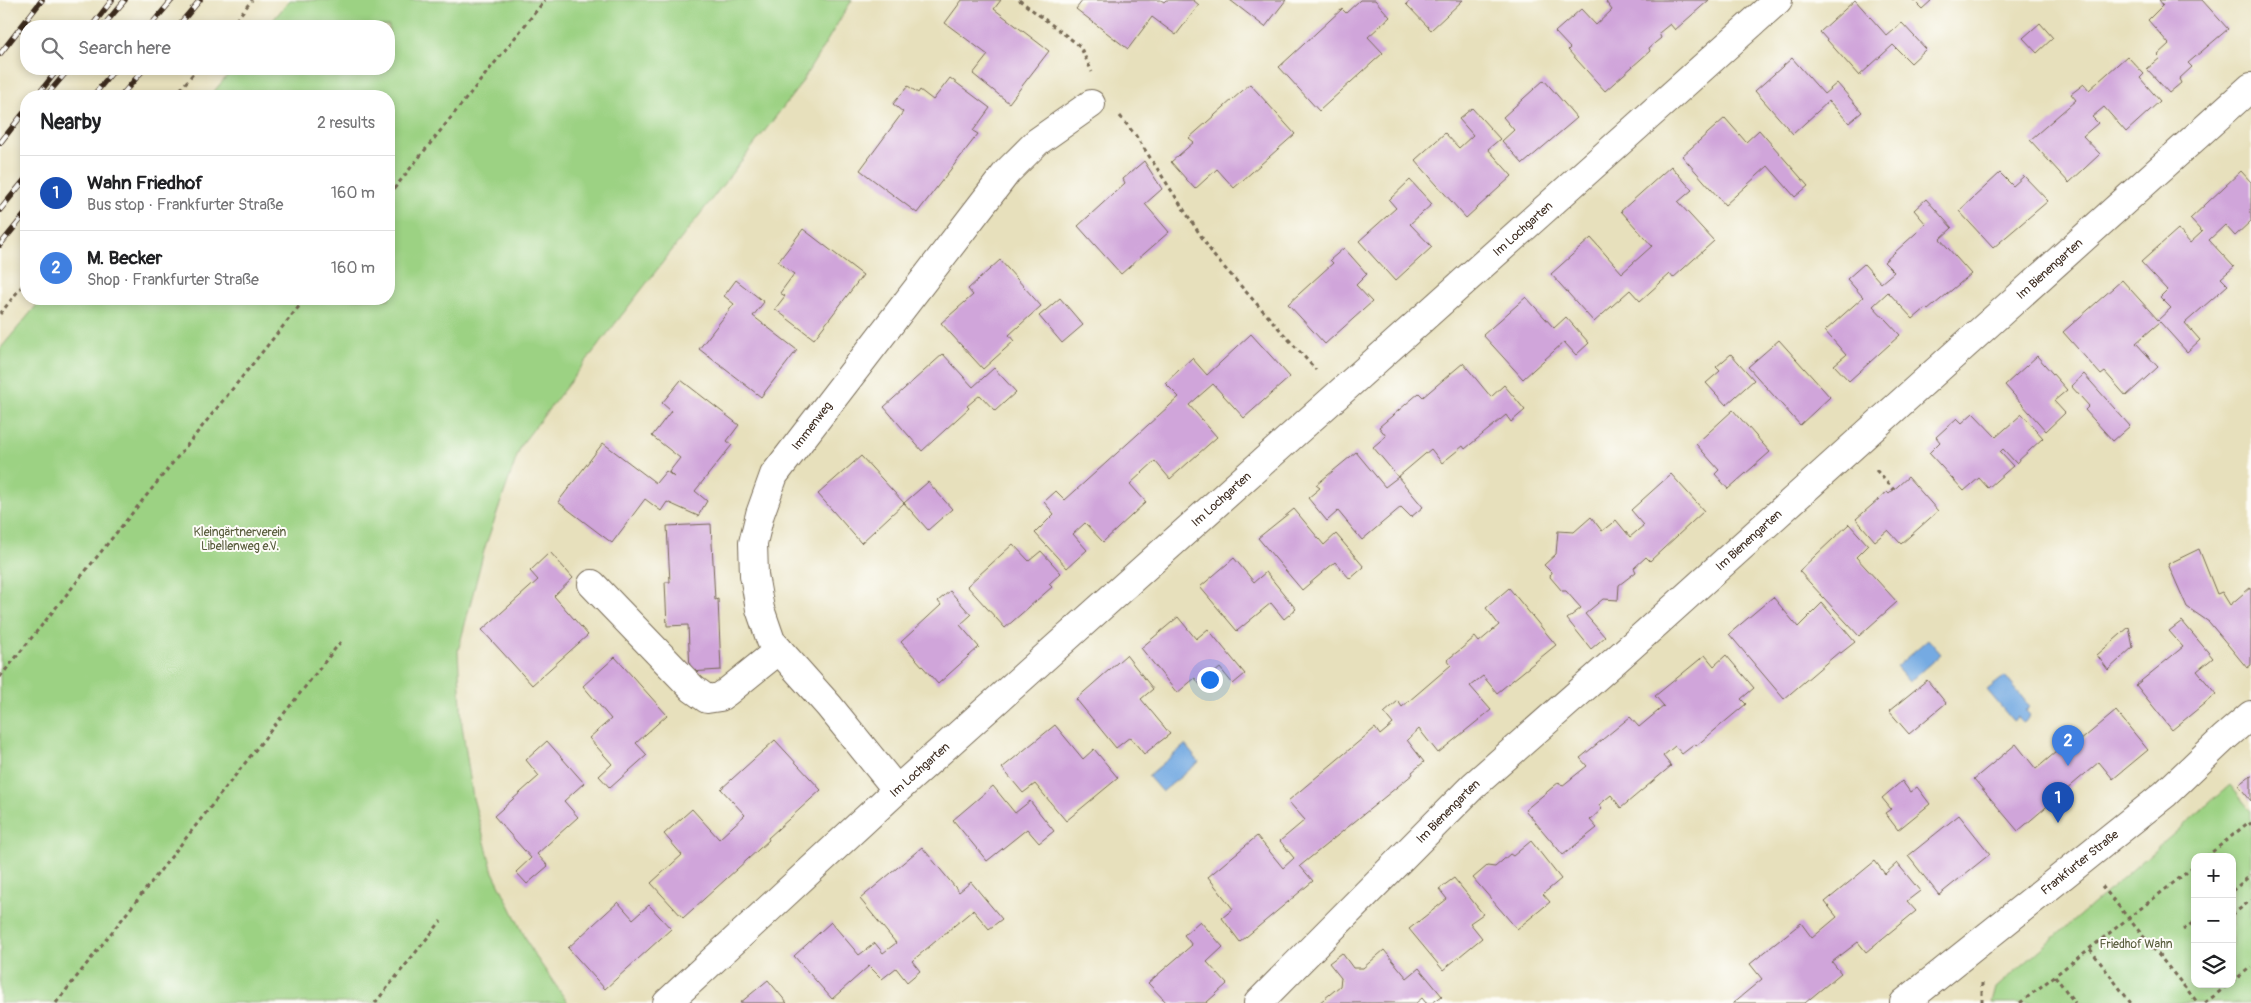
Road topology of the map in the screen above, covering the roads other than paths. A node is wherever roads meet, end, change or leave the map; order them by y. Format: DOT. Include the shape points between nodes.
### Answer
graph roads {
  1 [pos="1778,0"];
  2 [pos="2251,87"];
  3 [pos="1091,104"];
  4 [pos="592,584"];
  5 [pos="779,650"];
  6 [pos="2251,715"];
  7 [pos="898,790"];
  8 [pos="667,1003"];
  9 [pos="1258,1003"];
  10 [pos="1904,1003"];
  1 -- 7 [label="street, Im Lochgarten"];
  2 -- 9 [label="street, Im Bienengarten" via="1473,786"];
  3 -- 5 [label="street, Immenweg" via="1038,142 1008,172 774,475 753,543 760,609 772,641"];
  4 -- 5 [label="street" via="693,689 707,699 720,697"];
  5 -- 7 [label="street, Immenweg"];
  6 -- 10 [label="street, Frankfurter Straße" via="2165,794"];
  7 -- 8 [label="street, Im Lochgarten"];
}
